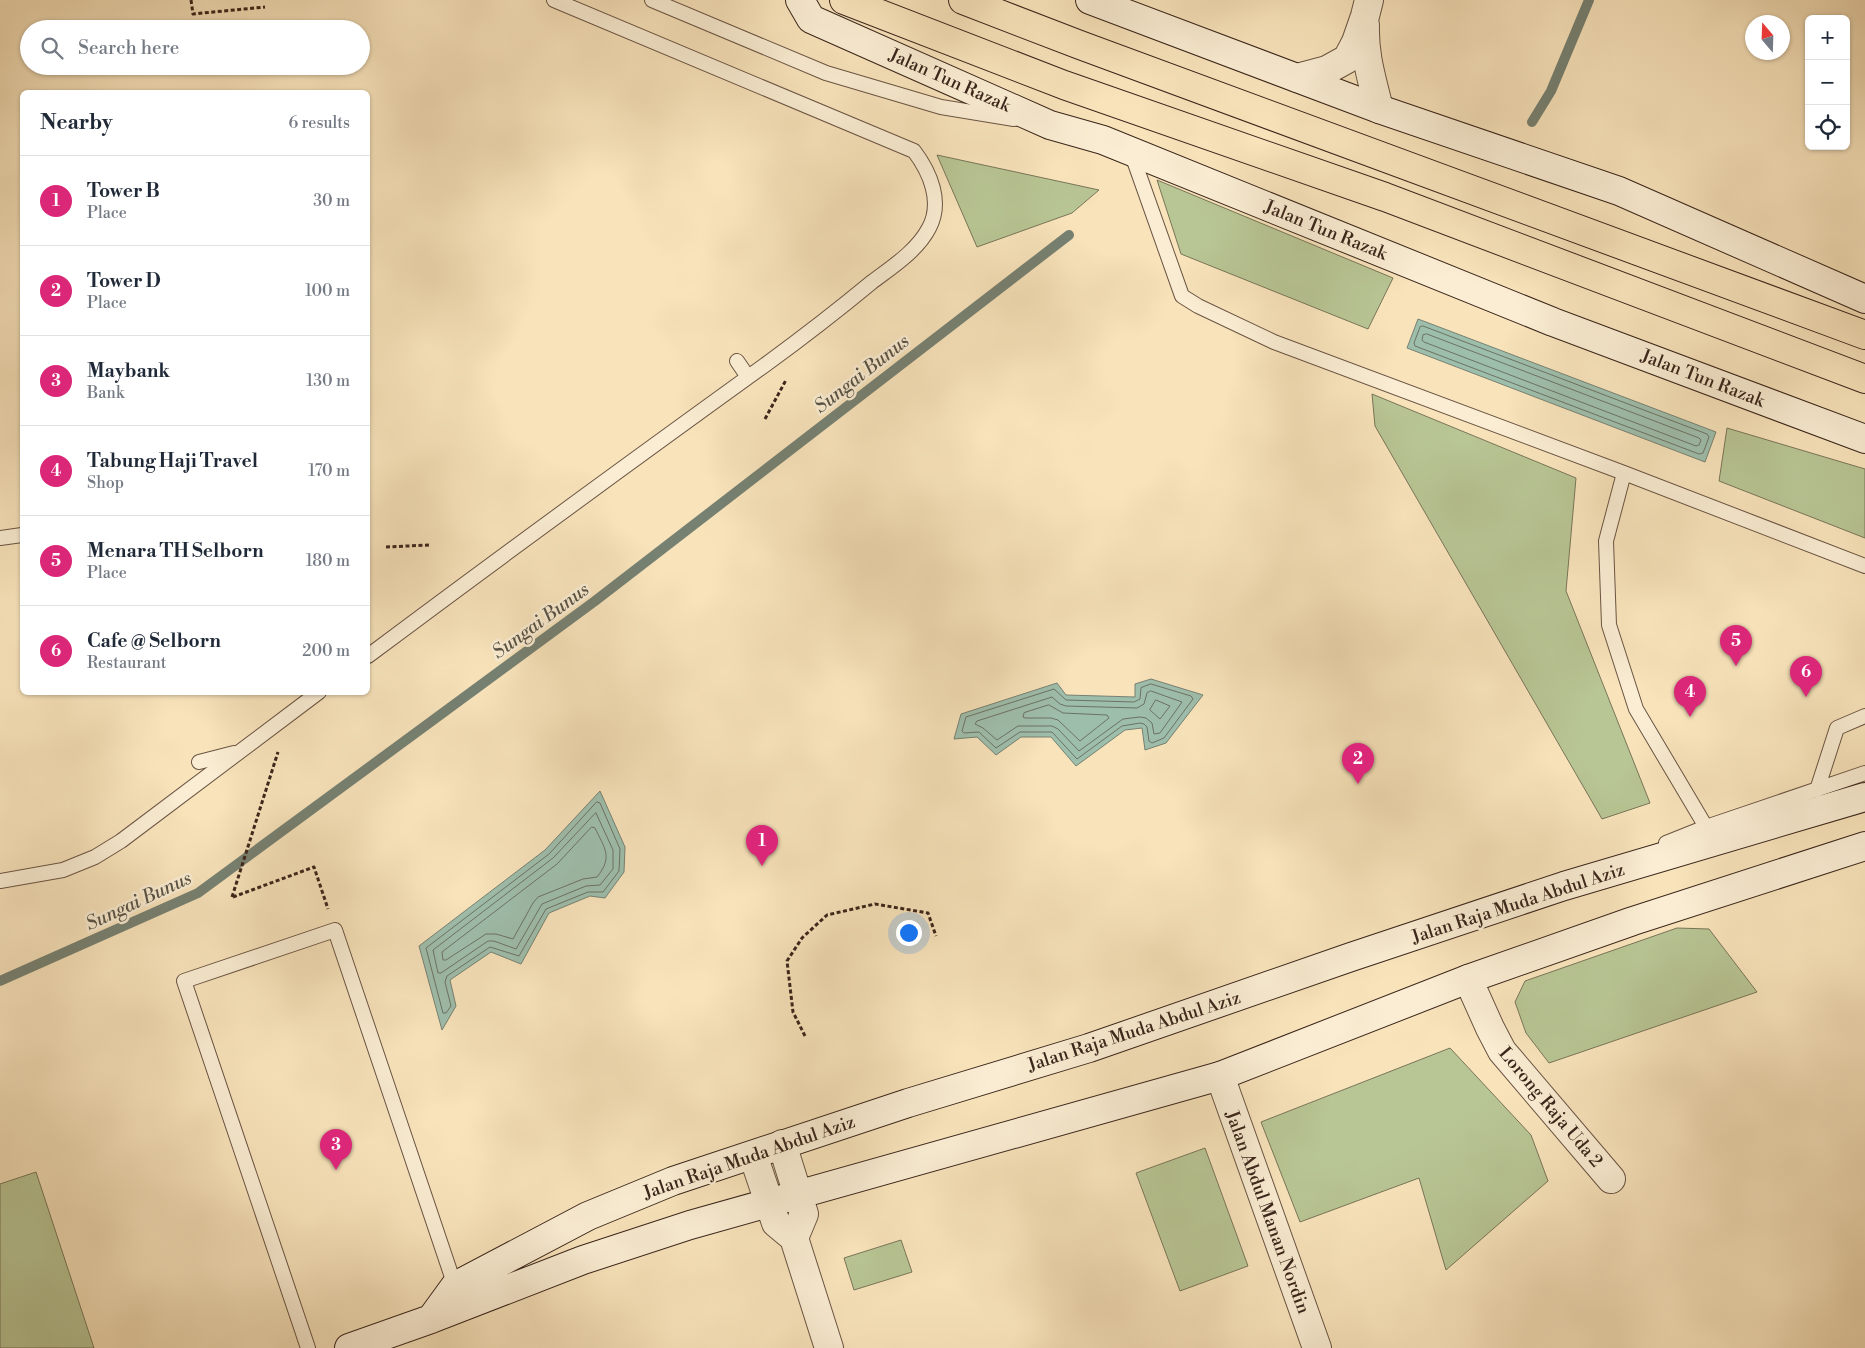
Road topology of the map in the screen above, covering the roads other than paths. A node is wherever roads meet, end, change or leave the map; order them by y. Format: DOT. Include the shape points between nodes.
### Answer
graph roads {
  1 [pos="554,0"];
  2 [pos="652,0"];
  3 [pos="800,0"];
  4 [pos="844,0"];
  5 [pos="964,0"];
  6 [pos="1090,0"];
  7 [pos="1367,8"];
  8 [pos="1297,78"];
  9 [pos="1379,109"];
  10 [pos="1050,124"];
  11 [pos="1130,152"];
  12 [pos="1865,299"];
  13 [pos="1865,335"];
  14 [pos="738,361"];
  15 [pos="748,377"];
  16 [pos="1865,379"];
  17 [pos="1865,439"];
  18 [pos="1624,473"];
  19 [pos="20,535"];
  20 [pos="0,538"];
  21 [pos="1865,566"];
  22 [pos="370,655"];
  23 [pos="315,695"];
  24 [pos="1865,716"];
  25 [pos="242,750"];
  26 [pos="199,762"];
  27 [pos="1862,782"];
  28 [pos="1817,790"];
  29 [pos="1706,827"];
  30 [pos="1865,846"];
  31 [pos="0,881"];
  32 [pos="1564,886"];
  33 [pos="1468,979"];
  34 [pos="1220,1076"];
  35 [pos="782,1144"];
  36 [pos="752,1154"];
  37 [pos="1611,1179"];
  38 [pos="797,1194"];
  39 [pos="768,1202"];
  40 [pos="794,1238"];
  41 [pos="455,1286"];
  42 [pos="431,1320"];
  43 [pos="308,1348"];
  44 [pos="349,1348"];
  45 [pos="829,1348"];
  46 [pos="1317,1348"];
  1 -- 15 [label="lane" via="914,151 924,164 932,182 936,206 930,228 912,250 812,331"];
  2 -- 10 [label="lane" via="826,73 941,107"];
  3 -- 10 [label="main road, Jalan Tun Razak" via="811,19"];
  4 -- 16 [label="main road, Jalan Tun Razak" via="1064,85 1385,197"];
  5 -- 13 [label="main road"];
  6 -- 8 [label="main road"];
  7 -- 8 [label="main road" via="1347,59 1327,70"];
  7 -- 9 [label="main road" via="1364,45"];
  8 -- 9 [label="main road"];
  9 -- 12 [label="main road" via="1619,191"];
  10 -- 11 [label="main road, Jalan Tun Razak"];
  11 -- 17 [label="main road, Jalan Tun Razak" via="1553,322"];
  11 -- 18 [label="lane" via="1182,296 1274,342"];
  14 -- 15 [label="lane"];
  15 -- 22 [label="lane"];
  18 -- 21 [label="lane"];
  18 -- 29 [label="lane" via="1606,541 1609,625 1636,710"];
  19 -- 20 [label="lane"];
  23 -- 25 [label="lane"];
  24 -- 28 [label="lane" via="1837,728"];
  25 -- 26 [label="lane"];
  25 -- 31 [label="lane" via="96,857 63,870"];
  27 -- 28 [label="lane"];
  27 -- 32 [label="main road, Jalan Raja Muda Abdul Aziz"];
  28 -- 29 [label="lane"];
  29 -- 32 [label="lane"];
  30 -- 33 [label="main road"];
  32 -- 35 [label="main road, Jalan Raja Muda Abdul Aziz" via="1089,1048"];
  33 -- 34 [label="main road"];
  33 -- 37 [label="main road, Lorong Raja Uda 2" via="1502,1051"];
  34 -- 38 [label="main road"];
  34 -- 46 [label="main road, Jalan Abdul Manan Nordin"];
  35 -- 36 [label="main road, Jalan Raja Muda Abdul Aziz"];
  35 -- 38 [label="main road"];
  36 -- 39 [label="main road"];
  36 -- 41 [label="main road, Jalan Raja Muda Abdul Aziz" via="673,1181 588,1216"];
  38 -- 39 [label="main road"];
  38 -- 40 [label="main road" via="804,1214"];
  39 -- 40 [label="main road" via="776,1223"];
  39 -- 42 [label="main road" via="583,1260"];
  40 -- 45 [label="main road"];
  41 -- 42 [label="main road, Jalan Raja Muda Abdul Aziz"];
  41 -- 43 [label="lane" via="335,930 184,981"];
  42 -- 44 [label="main road"];
}
